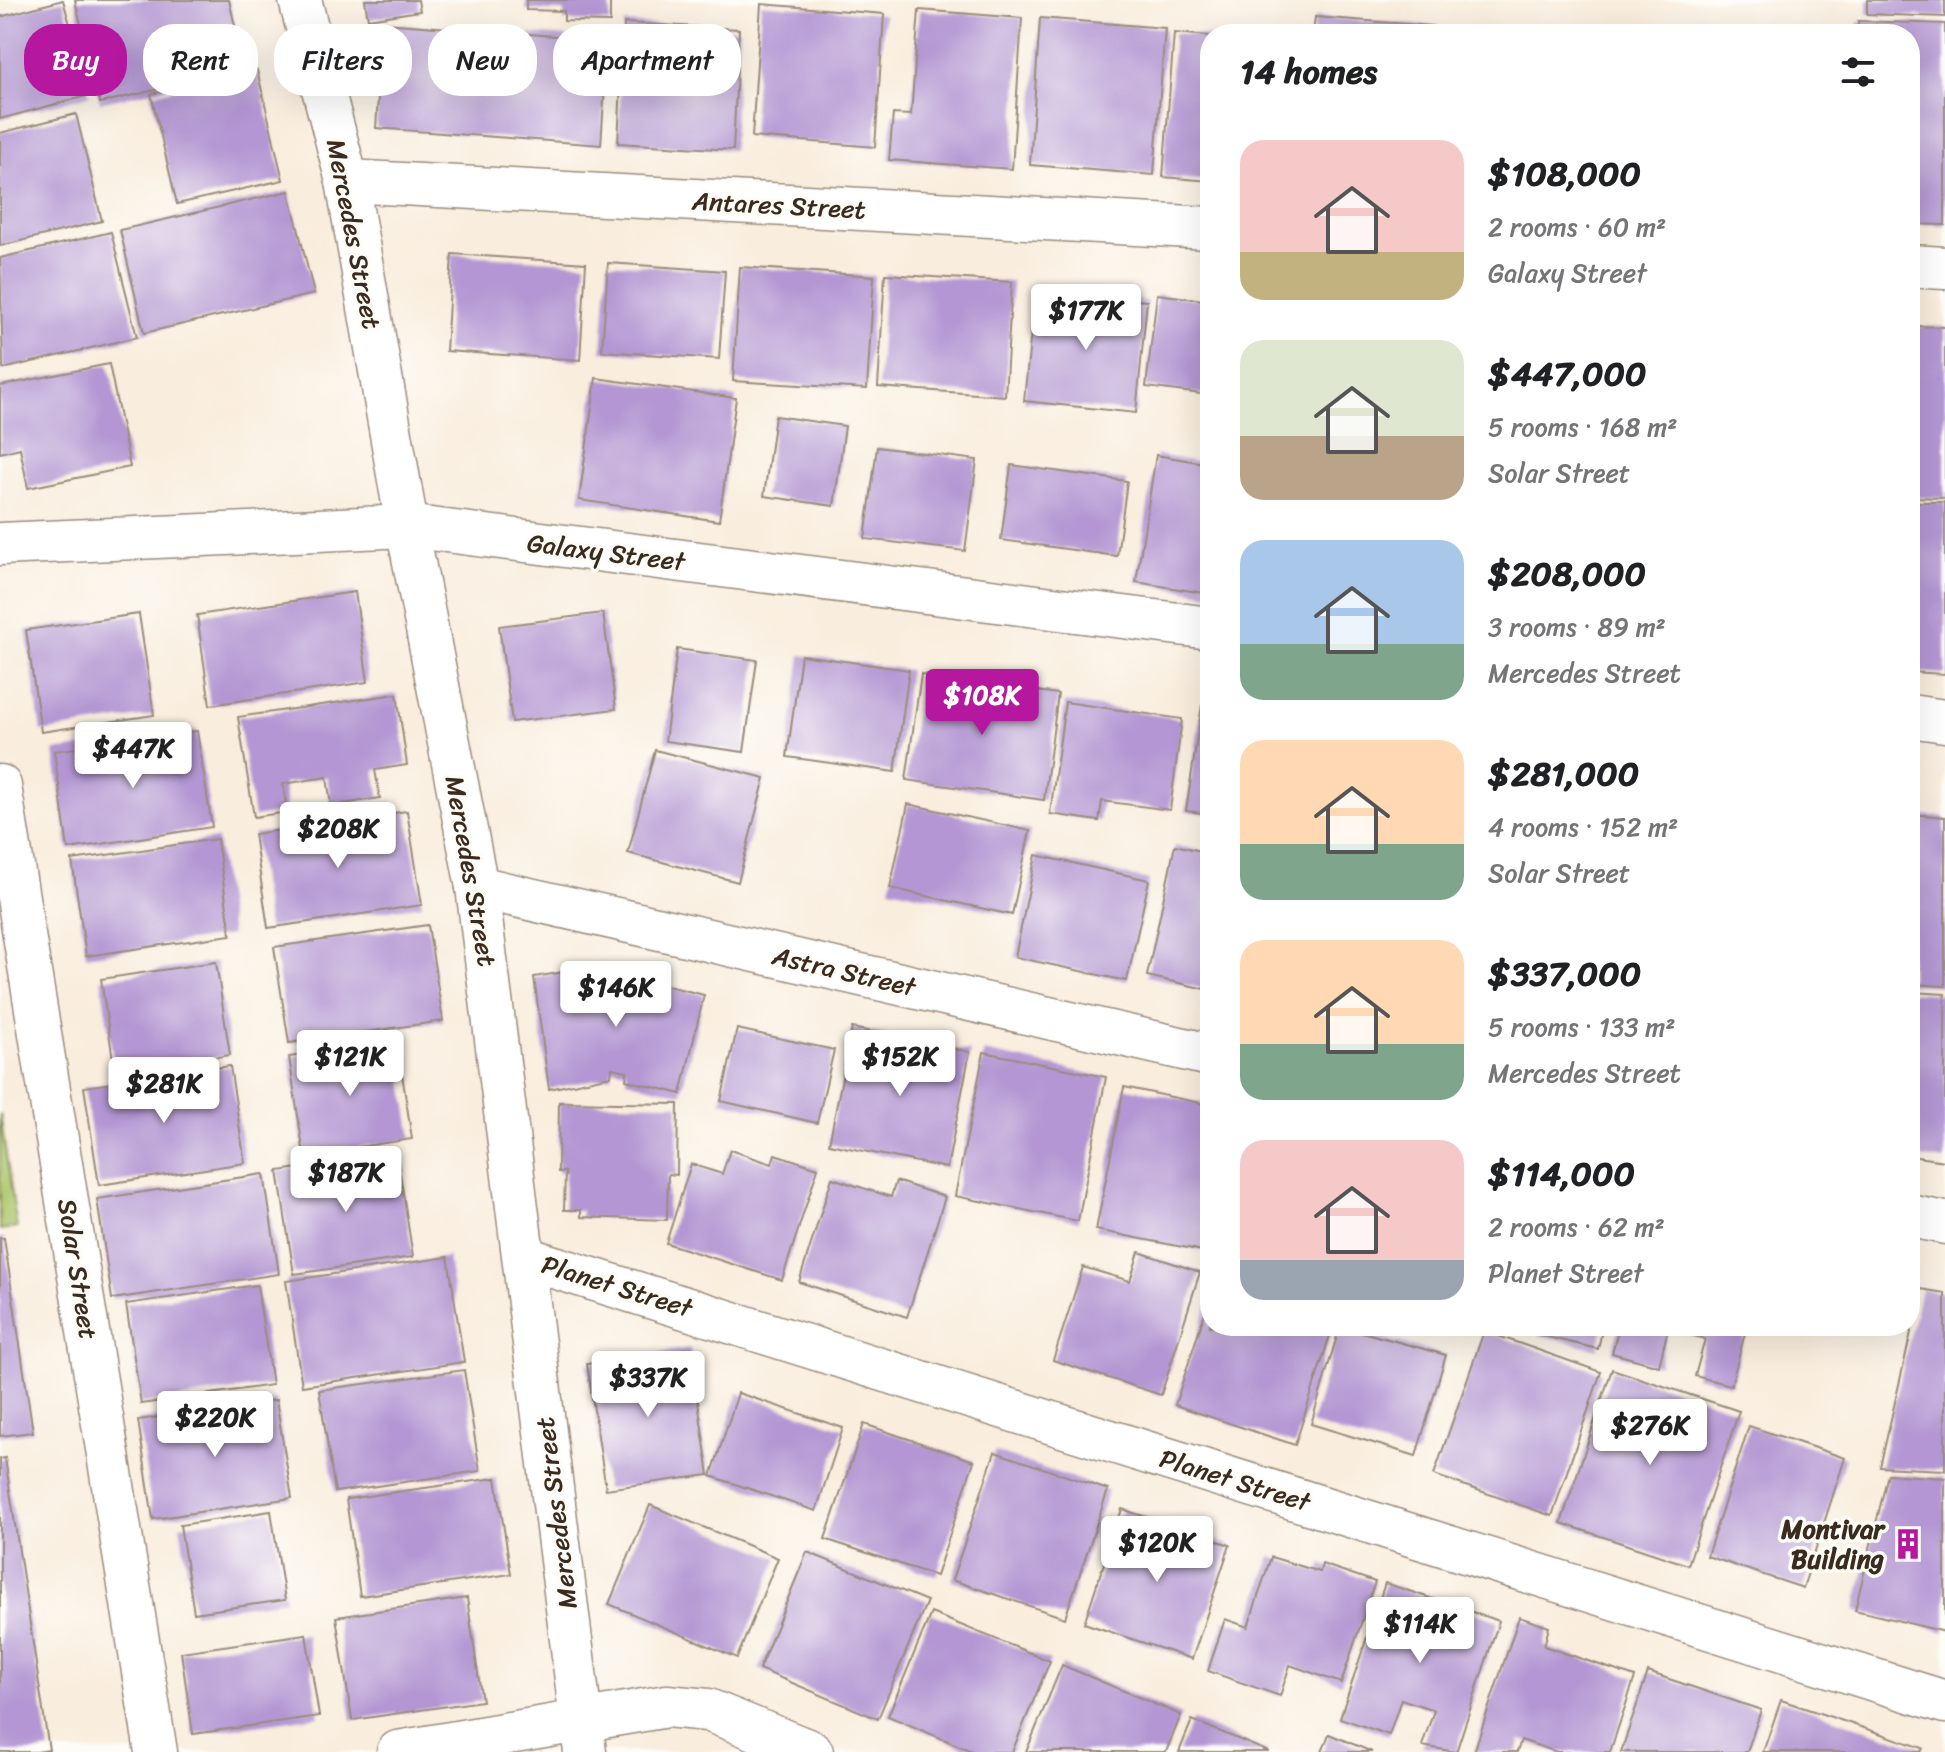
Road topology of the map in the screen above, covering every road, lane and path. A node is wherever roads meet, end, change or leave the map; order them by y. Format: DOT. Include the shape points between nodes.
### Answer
graph roads {
  1 [pos="300,0"];
  2 [pos="347,181"];
  3 [pos="1200,227"];
  4 [pos="1920,267"];
  5 [pos="1945,268"];
  6 [pos="407,526"];
  7 [pos="0,544"];
  8 [pos="1200,627"];
  9 [pos="1920,717"];
  10 [pos="1945,721"];
  11 [pos="0,786"];
  12 [pos="477,887"];
  13 [pos="14,957"];
  14 [pos="1200,1053"];
  15 [pos="1920,1218"];
  16 [pos="1945,1223"];
  17 [pos="525,1258"];
  18 [pos="1945,1702"];
  19 [pos="583,1736"];
  20 [pos="156,1752"];
  21 [pos="398,1752"];
  22 [pos="812,1752"];
  1 -- 2 [label="street, Mercedes Street"];
  2 -- 3 [label="street, Antares Street"];
  2 -- 6 [label="street, Mercedes Street"];
  4 -- 5 [label="street"];
  6 -- 7 [label="street, Galaxy Street"];
  6 -- 8 [label="street, Galaxy Street"];
  6 -- 12 [label="street, Mercedes Street"];
  9 -- 10 [label="street"];
  11 -- 13 [label="street, Solar Street"];
  12 -- 14 [label="street, Astra Street"];
  12 -- 17 [label="street, Mercedes Street"];
  13 -- 20 [label="street, Solar Street"];
  15 -- 16 [label="street"];
  17 -- 18 [label="street, Planet Street"];
  17 -- 19 [label="street, Mercedes Street"];
  19 -- 21 [label="street"];
  19 -- 22 [label="street" via="667,1706 708,1710"];
}
